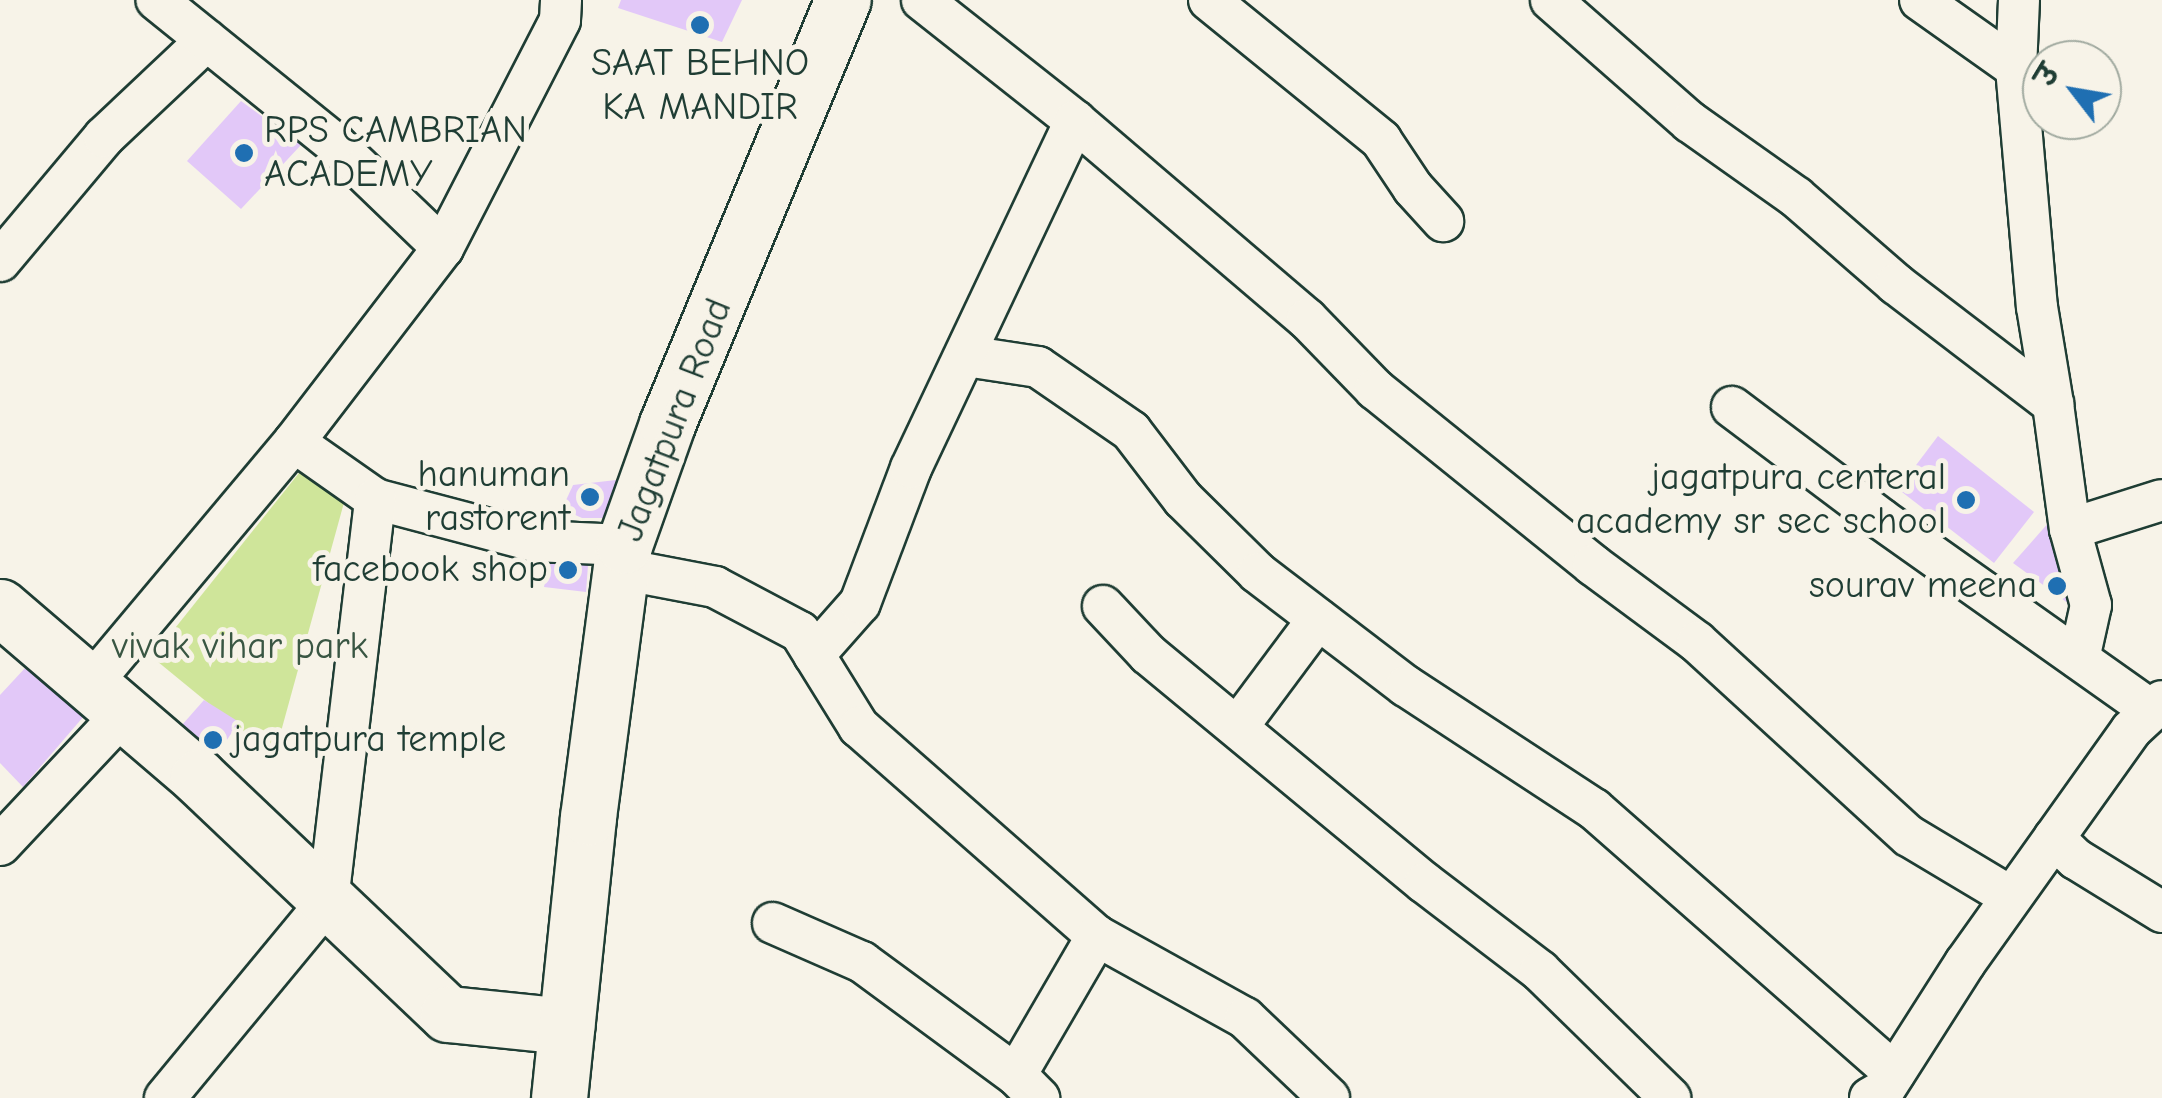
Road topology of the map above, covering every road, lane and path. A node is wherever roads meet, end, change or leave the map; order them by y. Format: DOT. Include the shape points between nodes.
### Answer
graph roads {
  1 [pos="157,0"];
  2 [pos="560,0"];
  3 [pos="843,0"];
  4 [pos="922,0"];
  5 [pos="1208,0"];
  6 [pos="1550,0"];
  7 [pos="1920,0"];
  8 [pos="2019,0"];
  9 [pos="207,40"];
  10 [pos="2016,68"];
  11 [pos="1074,121"];
  12 [pos="1443,221"];
  13 [pos="443,248"];
  14 [pos="0,261"];
  15 [pos="966,356"];
  16 [pos="2053,404"];
  17 [pos="1732,407"];
  18 [pos="294,442"];
  19 [pos="375,499"];
  20 [pos="2162,500"];
  21 [pos="2070,529"];
  22 [pos="622,557"];
  23 [pos="1102,606"];
  24 [pos="0,607"];
  25 [pos="1318,619"];
  26 [pos="814,655"];
  27 [pos="2080,660"];
  28 [pos="107,699"];
  29 [pos="2157,705"];
  30 [pos="1239,725"];
  31 [pos="2054,838"];
  32 [pos="0,845"];
  33 [pos="2012,897"];
  34 [pos="328,901"];
  35 [pos="2162,912"];
  36 [pos="774,923"];
  37 [pos="1098,936"];
  38 [pos="566,1026"];
  39 [pos="1028,1086"];
  40 [pos="1886,1090"];
  41 [pos="166,1098"];
  42 [pos="559,1098"];
  43 [pos="1328,1098"];
  44 [pos="1670,1098"];
  1 -- 9 [label="street"];
  2 -- 13 [label="street" via="560,20"];
  3 -- 22 [label="street, Jagatpura Road" via="668,424"];
  4 -- 11 [label="street"];
  5 -- 12 [label="street" via="1381,140"];
  6 -- 16 [label="street" via="1690,122 1796,197 1896,284"];
  7 -- 10 [label="street"];
  8 -- 10 [label="street"];
  9 -- 13 [label="street" via="334,142"];
  9 -- 14 [label="street" via="104,137"];
  10 -- 16 [label="street" via="2037,307"];
  11 -- 15 [label="street"];
  11 -- 33 [label="street" via="1307,320 1375,389 1697,642 1909,836"];
  13 -- 18 [label="street"];
  15 -- 25 [label="street" via="1038,367 1131,431 1183,499 1258,573"];
  15 -- 26 [label="street" via="911,468 860,603"];
  16 -- 21 [label="street"];
  17 -- 27 [label="street"];
  18 -- 19 [label="street"];
  18 -- 28 [label="street"];
  19 -- 22 [label="street"];
  19 -- 34 [label="street"];
  20 -- 21 [label="street"];
  21 -- 27 [label="street" via="2090,605"];
  22 -- 26 [label="street" via="715,587 800,632"];
  22 -- 38 [label="street, Jagatpura Road"];
  23 -- 30 [label="street" via="1148,654"];
  24 -- 28 [label="street"];
  25 -- 30 [label="street"];
  25 -- 40 [label="street" via="1406,686 1594,810"];
  26 -- 37 [label="street" via="858,727"];
  27 -- 29 [label="street"];
  28 -- 32 [label="street"];
  28 -- 34 [label="street"];
  29 -- 31 [label="street" via="2131,730"];
  30 -- 44 [label="street" via="1425,884 1540,971"];
  31 -- 33 [label="street"];
  31 -- 35 [label="street"];
  33 -- 40 [label="street"];
  34 -- 38 [label="street" via="448,1014"];
  34 -- 41 [label="street"];
  36 -- 39 [label="street" via="862,962"];
  37 -- 39 [label="street"];
  37 -- 43 [label="street" via="1245,1018"];
  38 -- 42 [label="street, Jagatpura Road"];
}
